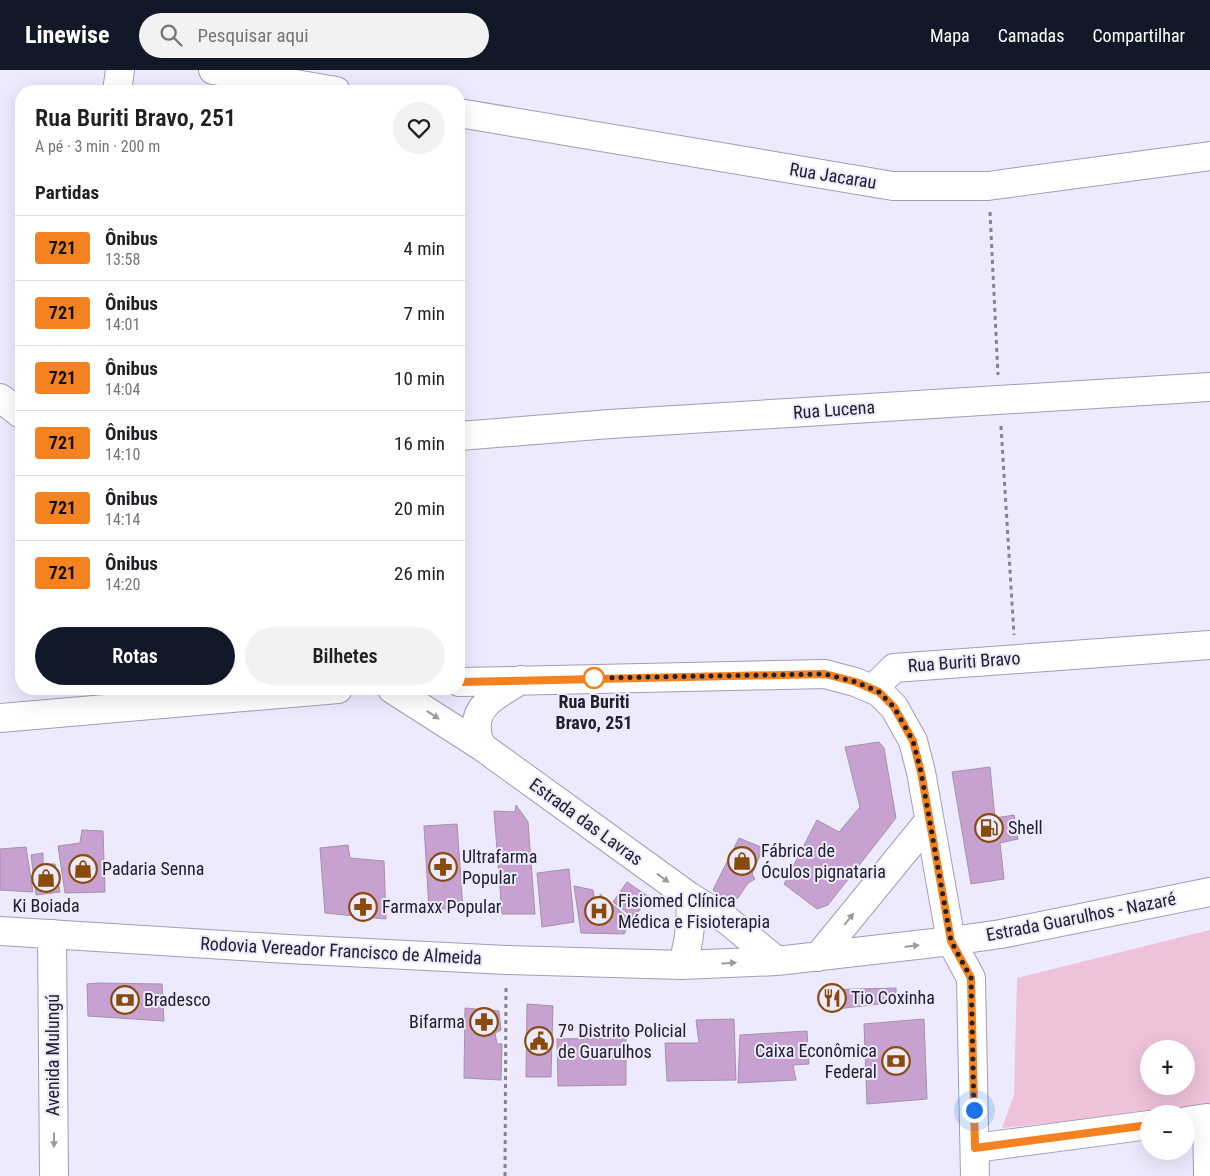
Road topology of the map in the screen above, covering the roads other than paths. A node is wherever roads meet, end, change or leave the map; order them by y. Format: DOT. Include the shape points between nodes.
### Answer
graph roads {
  1 [pos="120,70"];
  2 [pos="213,70"];
  3 [pos="118,85"];
  4 [pos="301,85"];
  5 [pos="465,113"];
  6 [pos="1210,156"];
  7 [pos="1210,387"];
  8 [pos="0,398"];
  9 [pos="15,409"];
  10 [pos="465,436"];
  11 [pos="1210,645"];
  12 [pos="521,680"];
  13 [pos="465,682"];
  14 [pos="873,689"];
  15 [pos="268,695"];
  16 [pos="401,695"];
  17 [pos="0,718"];
  18 [pos="481,746"];
  19 [pos="929,821"];
  20 [pos="1210,892"];
  21 [pos="690,897"];
  22 [pos="0,931"];
  23 [pos="52,934"];
  24 [pos="951,941"];
  25 [pos="818,957"];
  26 [pos="777,961"];
  27 [pos="682,966"];
  28 [pos="1197,1119"];
  29 [pos="1140,1126"];
  30 [pos="975,1148"];
  31 [pos="54,1176"];
  32 [pos="975,1176"];
  33 [pos="1208,1176"];
  1 -- 3 [label="street"];
  2 -- 4 [label="street"];
  5 -- 6 [label="street, Rua Jacarau" via="893,186 988,186"];
  7 -- 10 [label="street, Rua Lucena"];
  8 -- 9 [label="street"];
  11 -- 14 [label="street, Rua Buriti Bravo" via="894,668"];
  12 -- 13 [label="street"];
  12 -- 14 [label="street" via="825,674"];
  12 -- 18 [label="street" via="482,708 477,718"];
  14 -- 19 [label="street" via="894,707 913,741"];
  15 -- 17 [label="street"];
  16 -- 18 [label="street, Estrada das Lavras, one-way"];
  18 -- 21 [label="street, Estrada das Lavras, one-way"];
  19 -- 24 [label="street"];
  25 -- 19 [label="street, one-way"];
  20 -- 24 [label="street, Estrada Guarulhos - Nazaré"];
  21 -- 26 [label="street, Estrada das Lavras" via="727,920"];
  21 -- 27 [label="street" via="691,932"];
  22 -- 23 [label="street, Rodovia Vereador Francisco de Almeida"];
  23 -- 27 [label="street, Rodovia Vereador Francisco de Almeida" via="288,949"];
  23 -- 31 [label="street, Avenida Mulungú, one-way"];
  25 -- 24 [label="street, one-way"];
  24 -- 30 [label="street" via="971,978"];
  25 -- 26 [label="street"];
  27 -- 26 [label="street, Rodovia Vereador Francisco de Almeida, one-way"];
  28 -- 33 [label="street"];
  29 -- 30 [label="street"];
  30 -- 32 [label="street"];
}
